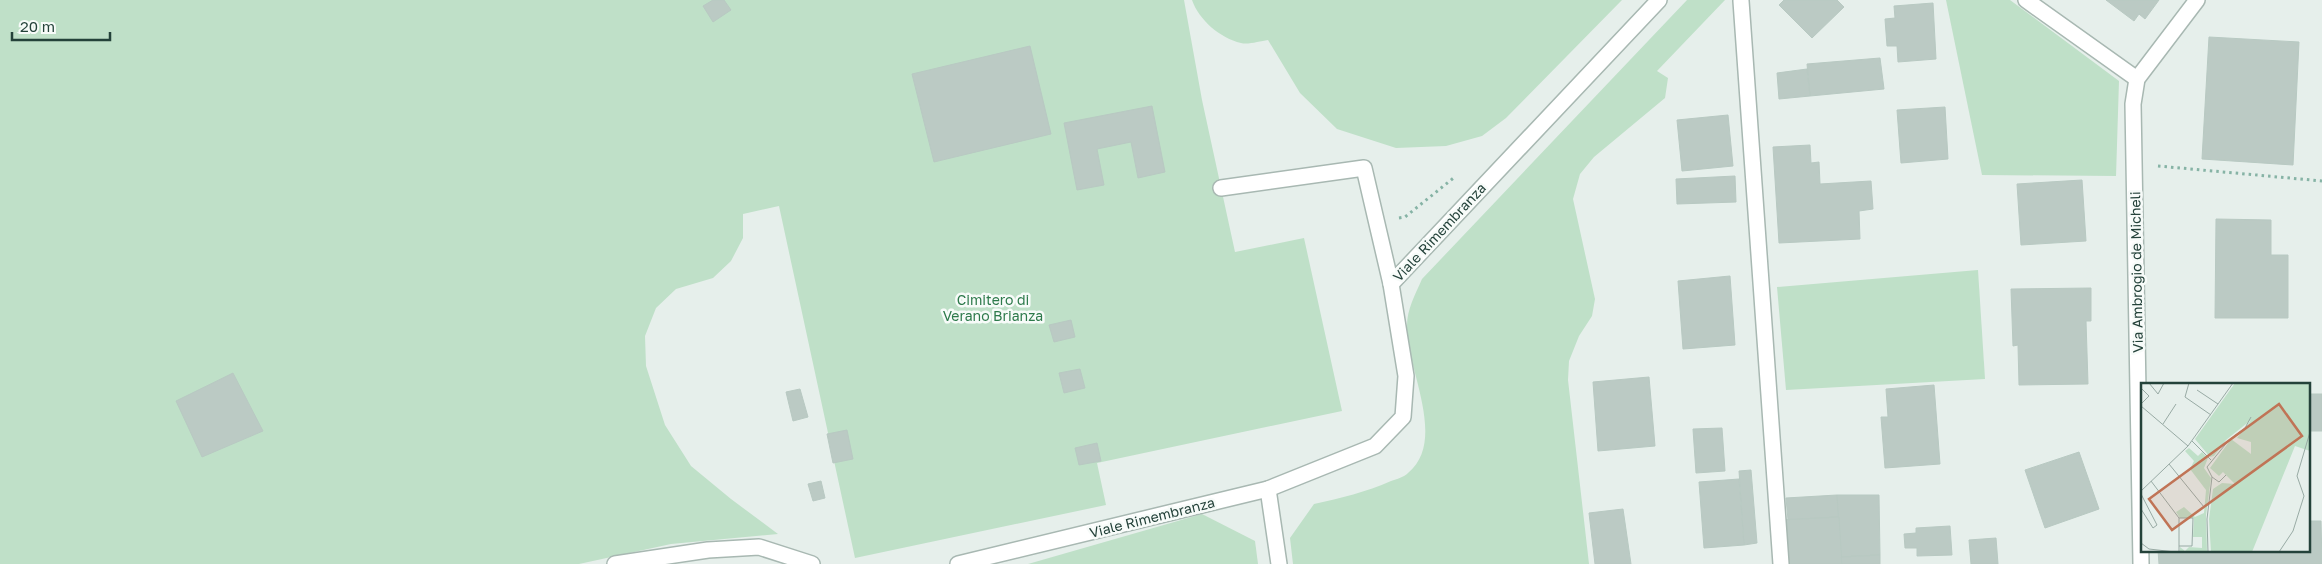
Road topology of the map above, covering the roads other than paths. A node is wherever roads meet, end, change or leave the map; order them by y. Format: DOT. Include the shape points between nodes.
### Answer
graph roads {
  1 [pos="1658,0"];
  2 [pos="2026,0"];
  3 [pos="2197,0"];
  4 [pos="1741,1"];
  5 [pos="2137,79"];
  6 [pos="1221,188"];
  7 [pos="1390,284"];
  8 [pos="1268,489"];
  9 [pos="615,564"];
  10 [pos="812,564"];
  11 [pos="958,564"];
  12 [pos="1279,564"];
  13 [pos="1781,564"];
  14 [pos="2141,564"];
  1 -- 7 [label="street, Viale Rimembranza"];
  2 -- 5 [label="street"];
  3 -- 5 [label="street, Via Ambrogio de Micheli"];
  4 -- 13 [label="street"];
  5 -- 14 [label="street, Via Ambrogio de Micheli" via="2133,104"];
  6 -- 7 [label="street" via="1364,168"];
  7 -- 8 [label="street, Viale Rimembranza" via="1406,376 1403,417 1375,446"];
  8 -- 11 [label="street, Viale Rimembranza"];
  8 -- 12 [label="street"];
  9 -- 10 [label="street" via="708,550 759,547"];
}
